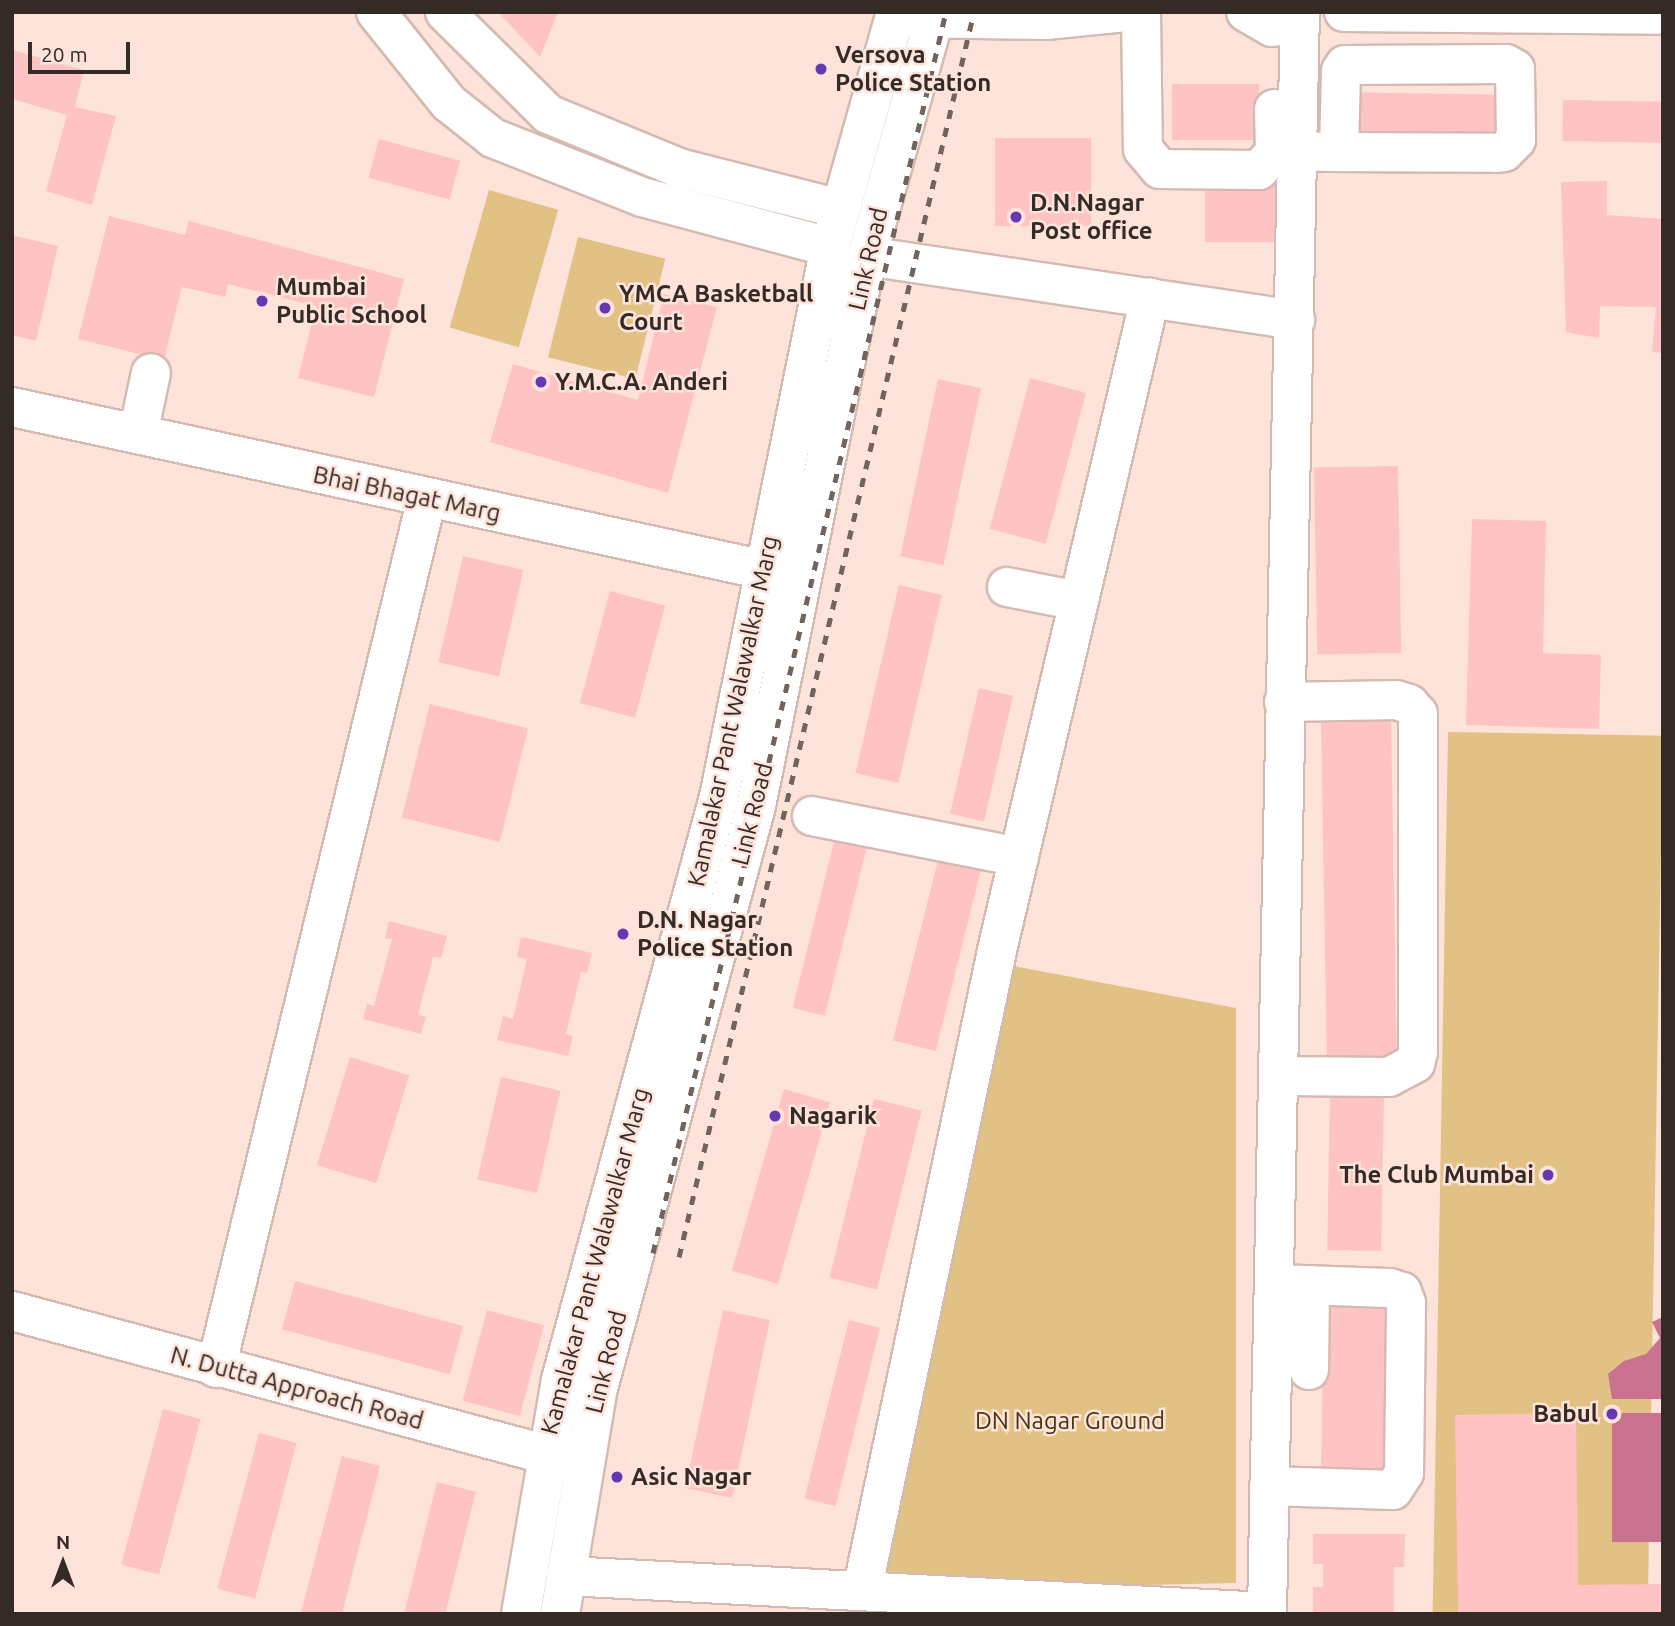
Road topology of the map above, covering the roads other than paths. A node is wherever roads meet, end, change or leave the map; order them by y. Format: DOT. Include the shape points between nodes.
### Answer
graph roads {
  1 [pos="376,12"];
  2 [pos="445,12"];
  3 [pos="1126,12"];
  4 [pos="1141,12"];
  5 [pos="1246,12"];
  6 [pos="1300,12"];
  7 [pos="1345,12"];
  8 [pos="895,15"];
  9 [pos="935,15"];
  10 [pos="1663,15"];
  11 [pos="1273,80"];
  12 [pos="1298,151"];
  13 [pos="1339,152"];
  14 [pos="840,209"];
  15 [pos="830,247"];
  16 [pos="867,256"];
  17 [pos="1150,298"];
  18 [pos="1296,320"];
  19 [pos="151,373"];
  20 [pos="12,407"];
  21 [pos="138,434"];
  22 [pos="427,498"];
  23 [pos="765,573"];
  24 [pos="802,578"];
  25 [pos="1007,587"];
  26 [pos="1079,601"];
  27 [pos="1284,702"];
  28 [pos="812,816"];
  29 [pos="1019,857"];
  30 [pos="1278,1076"];
  31 [pos="1292,1299"];
  32 [pos="12,1311"];
  33 [pos="216,1368"];
  34 [pos="1309,1370"];
  35 [pos="545,1452"];
  36 [pos="583,1465"];
  37 [pos="1269,1486"];
  38 [pos="566,1576"];
  39 [pos="862,1591"];
  40 [pos="521,1614"];
  41 [pos="560,1614"];
  1 -- 15 [label="street" via="449,103 493,138 642,197"];
  2 -- 14 [label="street" via="548,114 679,168"];
  3 -- 9 [label="street" via="1046,20"];
  4 -- 11 [label="street" via="1143,149 1160,169 1259,170 1275,152"];
  5 -- 6 [label="street" via="1272,27 1284,25"];
  6 -- 12 [label="street"];
  7 -- 10 [label="street"];
  8 -- 9 [label="street"];
  8 -- 14 [label="street, Kamalakar Pant Walawalkar Marg"];
  9 -- 16 [label="street, Link Road"];
  12 -- 13 [label="street"];
  12 -- 18 [label="street"];
  13 -- 13 [label="street" via="1504,152 1516,140 1516,69 1506,64 1345,65 1341,71"];
  14 -- 15 [label="street, Kamalakar Pant Walawalkar Marg"];
  15 -- 23 [label="street, Kamalakar Pant Walawalkar Marg"];
  16 -- 17 [label="street"];
  16 -- 24 [label="street, Link Road"];
  17 -- 18 [label="street"];
  17 -- 26 [label="street"];
  18 -- 27 [label="street"];
  19 -- 21 [label="street"];
  20 -- 21 [label="street, Bhai Bhagat Marg"];
  21 -- 22 [label="street, Bhai Bhagat Marg"];
  22 -- 23 [label="street, Bhai Bhagat Marg"];
  22 -- 33 [label="street"];
  23 -- 24 [label="street, Bhai Bhagat Marg"];
  23 -- 35 [label="street, Kamalakar Pant Walawalkar Marg" via="719,797"];
  24 -- 36 [label="street, Link Road" via="756,806 598,1388"];
  25 -- 26 [label="street"];
  26 -- 29 [label="street"];
  27 -- 30 [label="street"];
  27 -- 30 [label="street" via="1396,700 1409,704 1418,714 1418,1052 1415,1063 1389,1077"];
  28 -- 29 [label="street"];
  29 -- 39 [label="street"];
  30 -- 31 [label="street"];
  31 -- 34 [label="street"];
  31 -- 37 [label="street"];
  31 -- 37 [label="street" via="1391,1288 1402,1292 1406,1303 1404,1473 1393,1490"];
  32 -- 33 [label="street, N. Dutta Approach Road"];
  33 -- 35 [label="street, N. Dutta Approach Road"];
  35 -- 36 [label="street, N. Dutta Approach Road"];
  35 -- 40 [label="street, Kamalakar Pant Walawalkar Marg"];
  36 -- 38 [label="street, Link Road"];
  37 -- 39 [label="street" via="1267,1612"];
  38 -- 39 [label="street"];
  38 -- 41 [label="street, Link Road"];
}
